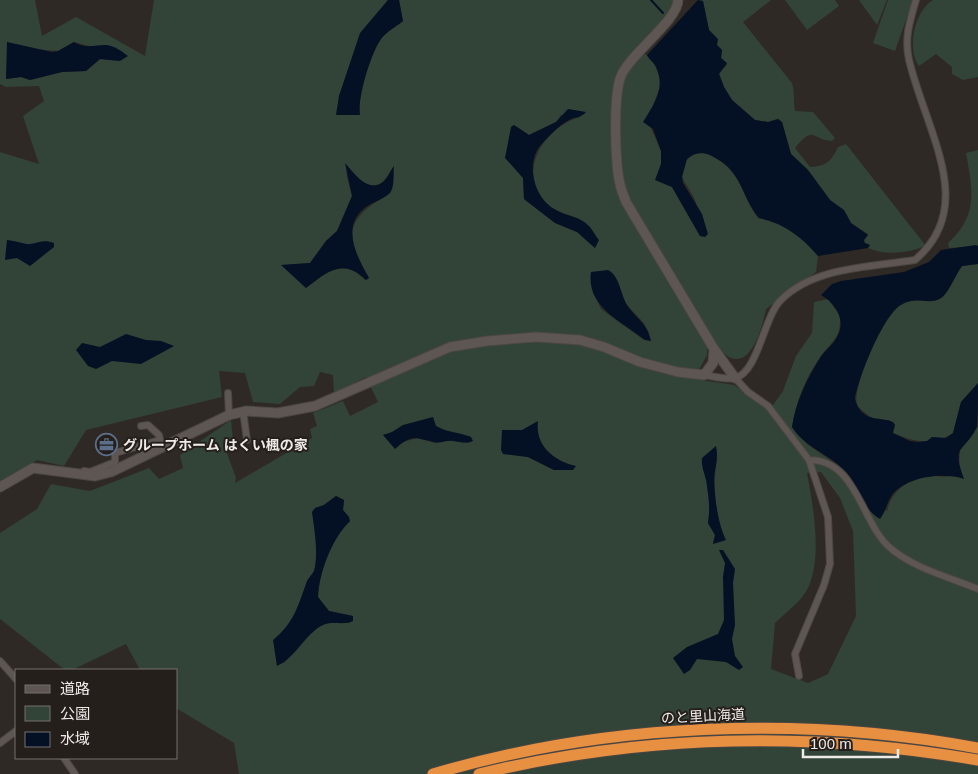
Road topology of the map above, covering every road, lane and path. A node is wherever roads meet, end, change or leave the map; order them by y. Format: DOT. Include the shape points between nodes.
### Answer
graph roads {
  1 [pos="678,0"];
  2 [pos="916,0"];
  3 [pos="938,125"];
  4 [pos="936,247"];
  5 [pos="714,349"];
  6 [pos="704,375"];
  7 [pos="735,378"];
  8 [pos="228,393"];
  9 [pos="243,411"];
  10 [pos="229,415"];
  11 [pos="140,426"];
  12 [pos="247,440"];
  13 [pos="161,444"];
  14 [pos="809,460"];
  15 [pos="68,473"];
  16 [pos="0,487"];
  17 [pos="978,589"];
  18 [pos="1,665"];
  19 [pos="799,676"];
  20 [pos="15,678"];
  21 [pos="15,732"];
  22 [pos="0,743"];
  23 [pos="978,748"];
  24 [pos="65,759"];
  25 [pos="978,760"];
  26 [pos="76,774"];
  27 [pos="433,774"];
  28 [pos="479,774"];
  1 -- 5 [label="street" via="673,15 652,36 621,77 617,161 626,202"];
  2 -- 3 [label="street" via="907,31 909,60"];
  4 -- 7 [label="street" via="915,260 814,278 780,300 771,313 757,355"];
  5 -- 6 [label="street" via="713,363"];
  5 -- 7 [label="street"];
  6 -- 7 [label="street"];
  6 -- 9 [label="street" via="640,362 580,340 497,340 450,347 315,406 278,413"];
  7 -- 14 [label="street" via="768,406"];
  8 -- 10 [label="street"];
  9 -- 10 [label="street"];
  9 -- 12 [label="street"];
  10 -- 13 [label="street"];
  11 -- 13 [label="street" via="154,428"];
  13 -- 15 [label="street" via="111,472 95,476"];
  13 -- 15 [label="street" via="115,453 115,462 90,472"];
  14 -- 17 [label="street" via="826,462 837,468 848,480 862,509 888,546 934,572"];
  14 -- 19 [label="street" via="828,517 830,564 795,654"];
  15 -- 16 [label="street" via="33,468"];
  18 -- 20 [label="street"];
  21 -- 22 [label="street"];
  23 -- 27 [label="highway, のと里山海道" via="862,731 745,728 649,735 518,753"];
  24 -- 26 [label="street"];
  25 -- 28 [label="highway, のと里山海道" via="860,744 745,740 586,753"];
}
